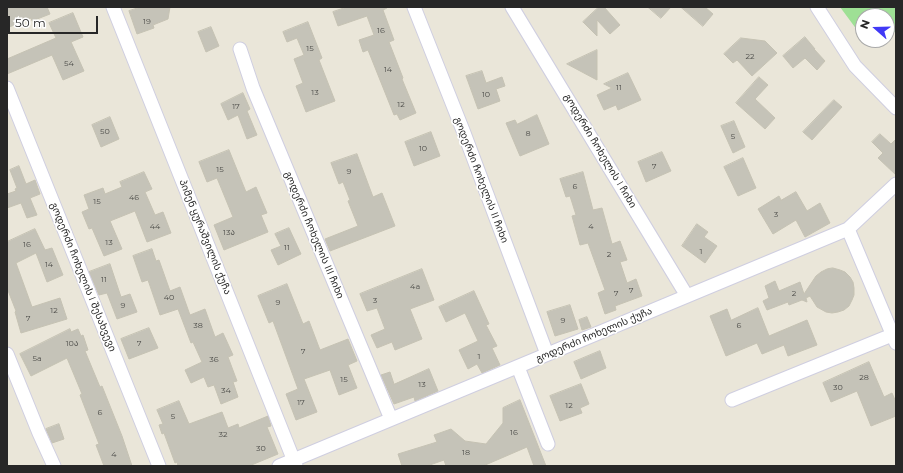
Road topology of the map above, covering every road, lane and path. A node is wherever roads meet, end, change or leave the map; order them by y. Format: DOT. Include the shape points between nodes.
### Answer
graph roads {
  1 [pos="113,7"];
  2 [pos="414,7"];
  3 [pos="512,7"];
  4 [pos="816,7"];
  5 [pos="240,49"];
  6 [pos="7,88"];
  7 [pos="896,108"];
  8 [pos="896,184"];
  9 [pos="848,229"];
  10 [pos="687,296"];
  11 [pos="894,339"];
  12 [pos="7,354"];
  13 [pos="547,354"];
  14 [pos="518,367"];
  15 [pos="732,400"];
  16 [pos="391,419"];
  17 [pos="548,444"];
  18 [pos="295,463"];
  19 [pos="54,466"];
  20 [pos="159,466"];
  21 [pos="279,466"];
  1 -- 18 [label="street, პიმენ ყურაშვილის ქუჩა"];
  2 -- 13 [label="street, გოდერძი ჩოხელის II ჩიხი"];
  3 -- 10 [label="street, გოდერძი ჩოხელის I ჩიხი"];
  4 -- 7 [label="street" via="855,66"];
  5 -- 16 [label="street, გოდერძი ჩოხელის III ჩიხი" via="253,88"];
  6 -- 20 [label="street, გოდერძი ჩოხელის I შესახვევი"];
  8 -- 9 [label="street, გოდერძი ჩოხელის ქუჩა"];
  9 -- 10 [label="street, გოდერძი ჩოხელის ქუჩა"];
  9 -- 11 [label="street"];
  10 -- 13 [label="street, გოდერძი ჩოხელის ქუჩა"];
  11 -- 15 [label="street"];
  12 -- 19 [label="street"];
  13 -- 14 [label="street, გოდერძი ჩოხელის ქუჩა"];
  14 -- 16 [label="street, გოდერძი ჩოხელის ქუჩა"];
  14 -- 17 [label="street"];
  16 -- 18 [label="street, გოდერძი ჩოხელის ქუჩა"];
  18 -- 21 [label="street, გოდერძი ჩოხელის ქუჩა"];
}
